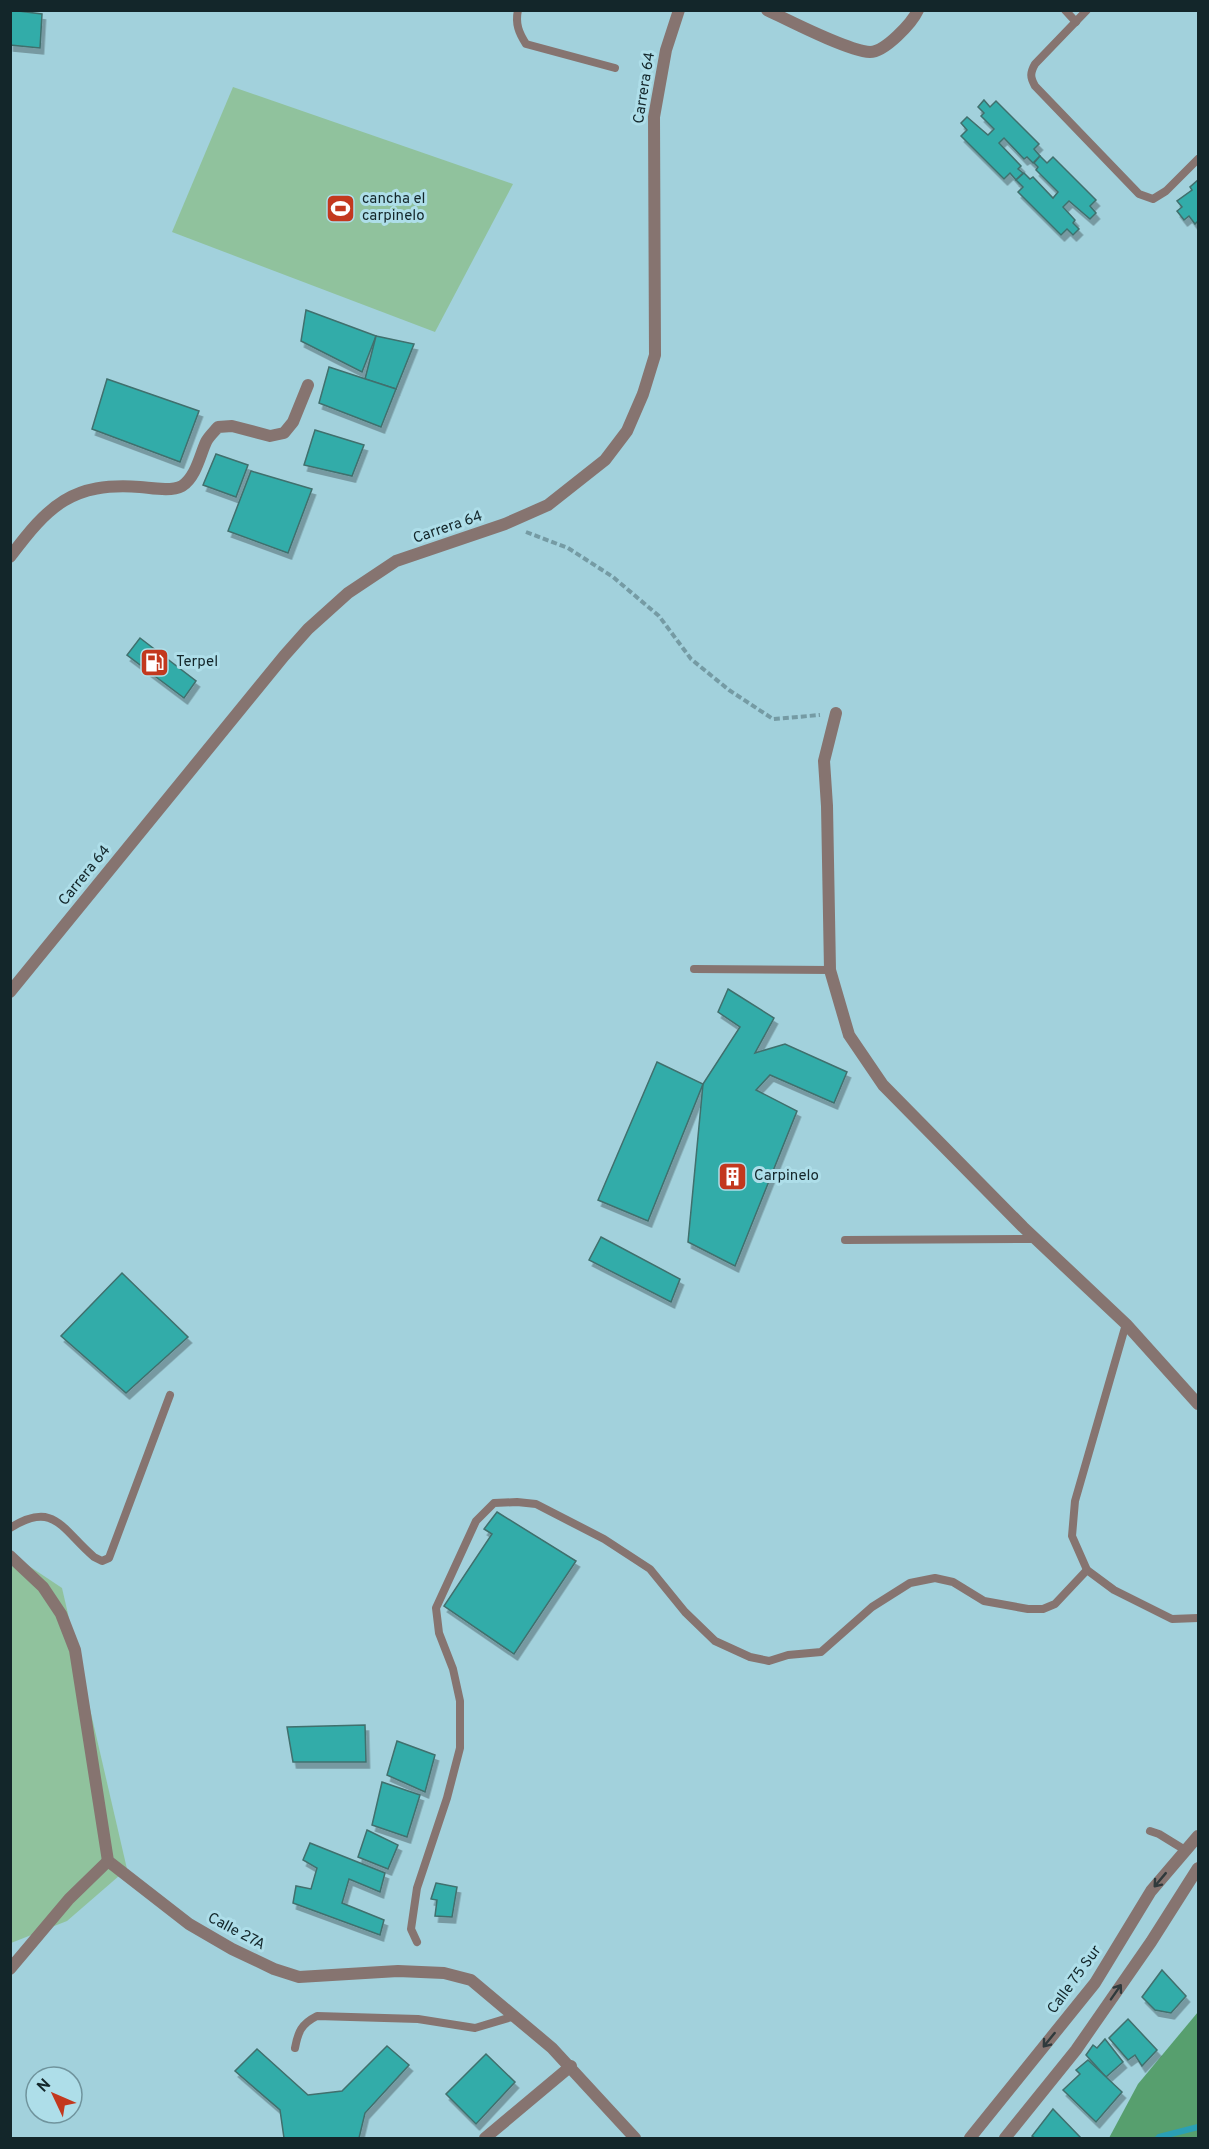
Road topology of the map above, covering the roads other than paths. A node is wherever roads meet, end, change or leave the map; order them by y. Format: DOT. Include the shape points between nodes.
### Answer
graph roads {
  1 [pos="518,10"];
  2 [pos="679,10"];
  3 [pos="767,10"];
  4 [pos="918,10"];
  5 [pos="1065,10"];
  6 [pos="1087,10"];
  7 [pos="1076,22"];
  8 [pos="615,68"];
  9 [pos="1198,159"];
  10 [pos="308,385"];
  11 [pos="10,557"];
  12 [pos="836,713"];
  13 [pos="694,969"];
  14 [pos="830,970"];
  15 [pos="10,992"];
  16 [pos="1035,1239"];
  17 [pos="845,1240"];
  18 [pos="1126,1324"];
  19 [pos="170,1395"];
  20 [pos="1198,1404"];
  21 [pos="10,1528"];
  22 [pos="10,1556"];
  23 [pos="1087,1569"];
  24 [pos="1198,1618"];
  25 [pos="1150,1831"];
  26 [pos="1198,1836"];
  27 [pos="1185,1850"];
  28 [pos="108,1861"];
  29 [pos="1198,1868"];
  30 [pos="417,1942"];
  31 [pos="10,1969"];
  32 [pos="514,2016"];
  33 [pos="295,2049"];
  34 [pos="571,2066"];
  35 [pos="485,2139"];
  36 [pos="635,2139"];
  37 [pos="970,2139"];
  38 [pos="1005,2139"];
  1 -- 8 [label="lane" via="516,20 526,44"];
  2 -- 15 [label="street, Carrera 64" via="666,50 654,117 656,355 627,431 605,460 548,505 506,524 396,561 348,593 308,629"];
  3 -- 4 [label="street" via="854,49 871,52 879,50 906,26"];
  5 -- 7 [label="lane"];
  6 -- 7 [label="lane"];
  7 -- 9 [label="lane" via="1035,64 1030,72 1035,86 1146,198 1153,199 1166,191"];
  10 -- 11 [label="street" via="293,422 284,433 270,436 232,426 218,428 208,439 193,474 182,486 87,490 58,503"];
  12 -- 14 [label="street" via="824,761"];
  13 -- 14 [label="lane"];
  14 -- 16 [label="street" via="849,1035 883,1085"];
  16 -- 17 [label="lane"];
  16 -- 18 [label="street"];
  18 -- 20 [label="street"];
  18 -- 23 [label="lane" via="1075,1501 1072,1536"];
  19 -- 21 [label="lane" via="109,1558 102,1561 94,1557 50,1516 24,1519"];
  22 -- 28 [label="street" via="43,1587 61,1614 75,1650"];
  23 -- 24 [label="lane" via="1114,1590 1172,1620"];
  23 -- 30 [label="lane" via="1054,1604 1043,1609 984,1601 953,1582 935,1578 910,1583 872,1607 821,1652 769,1661 715,1641 650,1569 604,1539 536,1504 494,1503 476,1521 436,1608 439,1633 460,1701 460,1748 417,1888 411,1929"];
  25 -- 27 [label="lane"];
  26 -- 27 [label="street, Calle 75 Sur"];
  27 -- 37 [label="street, Calle 75 Sur, one-way" via="1151,1891 1095,1983"];
  28 -- 31 [label="street" via="69,1899"];
  28 -- 32 [label="street, Calle 27A" via="189,1924 274,1969 299,1977 398,1971 444,1973 471,1980"];
  38 -- 29 [label="street, one-way" via="1076,2050"];
  32 -- 33 [label="lane" via="474,2028 418,2019 317,2016 299,2030"];
  32 -- 34 [label="street, Calle 27A"];
  34 -- 35 [label="street"];
  34 -- 36 [label="street, Calle 27A"];
}
